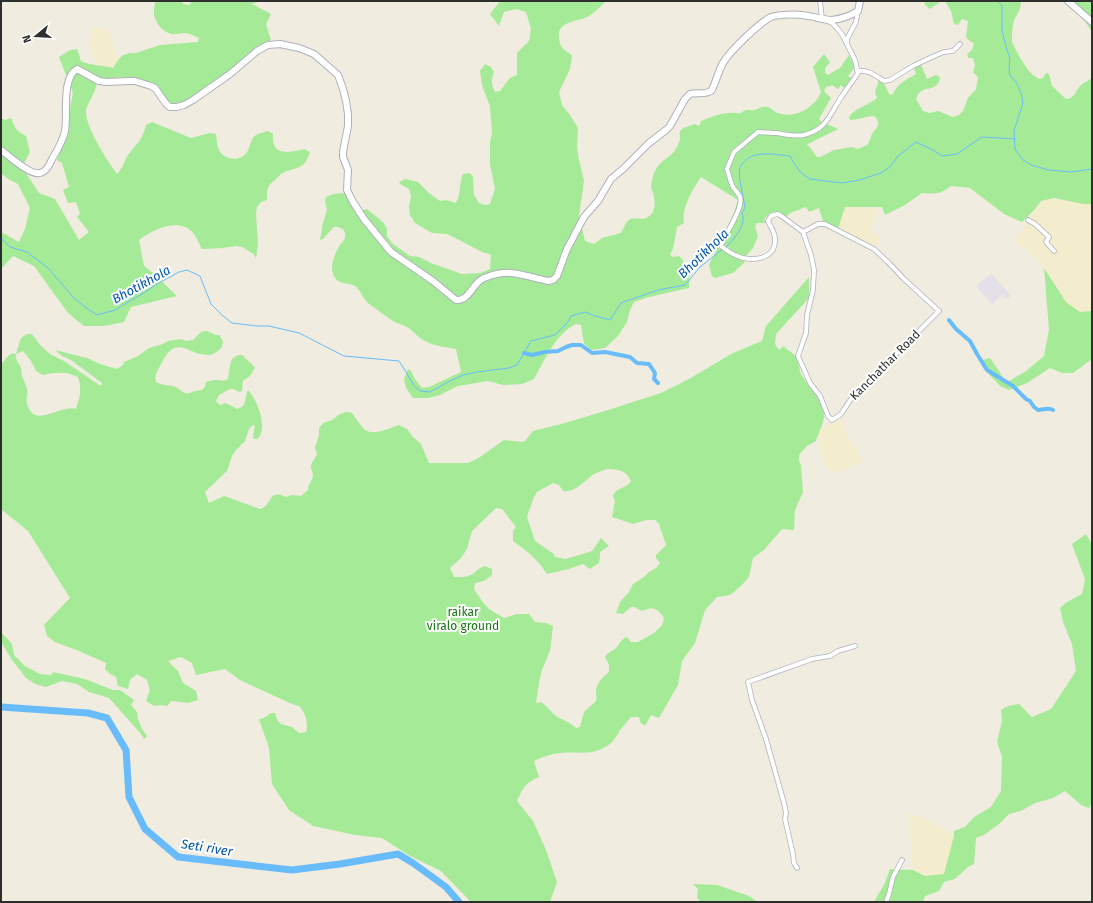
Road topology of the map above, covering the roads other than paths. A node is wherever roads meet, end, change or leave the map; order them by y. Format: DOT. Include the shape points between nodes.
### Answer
graph roads {
  1 [pos="820,1"];
  2 [pos="860,1"];
  3 [pos="1068,1"];
  4 [pos="858,12"];
  5 [pos="822,19"];
  6 [pos="1092,22"];
  7 [pos="960,44"];
  8 [pos="847,45"];
  9 [pos="857,71"];
  10 [pos="1,150"];
  11 [pos="1028,220"];
  12 [pos="803,232"];
  13 [pos="1054,251"];
  14 [pos="855,646"];
  15 [pos="902,860"];
  16 [pos="797,868"];
  17 [pos="886,902"];
  1 -- 5 [label="street"];
  2 -- 4 [label="main road"];
  3 -- 6 [label="main road"];
  4 -- 5 [label="main road" via="836,19"];
  4 -- 8 [label="street"];
  5 -- 8 [label="street" via="838,29"];
  5 -- 10 [label="main road" via="806,15 772,17 732,51 718,71 714,88 707,92 690,94 670,126 610,179 598,201 584,217 553,280 511,273 493,275 477,282 466,298 461,300 456,300 391,252 353,202 347,190 348,170 343,152 348,114 343,89 338,75 308,51 280,44 268,45 193,100 177,107 167,105 151,86 135,81 99,81 76,69 68,83 65,131 44,172 32,172"];
  7 -- 9 [label="street" via="953,50 913,66 890,80 884,81 869,72"];
  8 -- 9 [label="street" via="855,60"];
  9 -- 12 [label="street" via="854,80 826,123 803,136 758,132 734,152 727,169 740,198 740,204 721,246 743,258 761,258 771,253 776,239 768,221 770,216 777,214"];
  11 -- 13 [label="street" via="1049,237 1046,242"];
  12 -- 12 [label="street, Kanchathar Road" via="818,224 825,224 871,247 939,312 851,399 841,414 832,420 810,383 798,356 806,334 814,270 812,255"];
  14 -- 16 [label="street" via="748,682 785,808"];
  15 -- 17 [label="street" via="893,877"];
}
